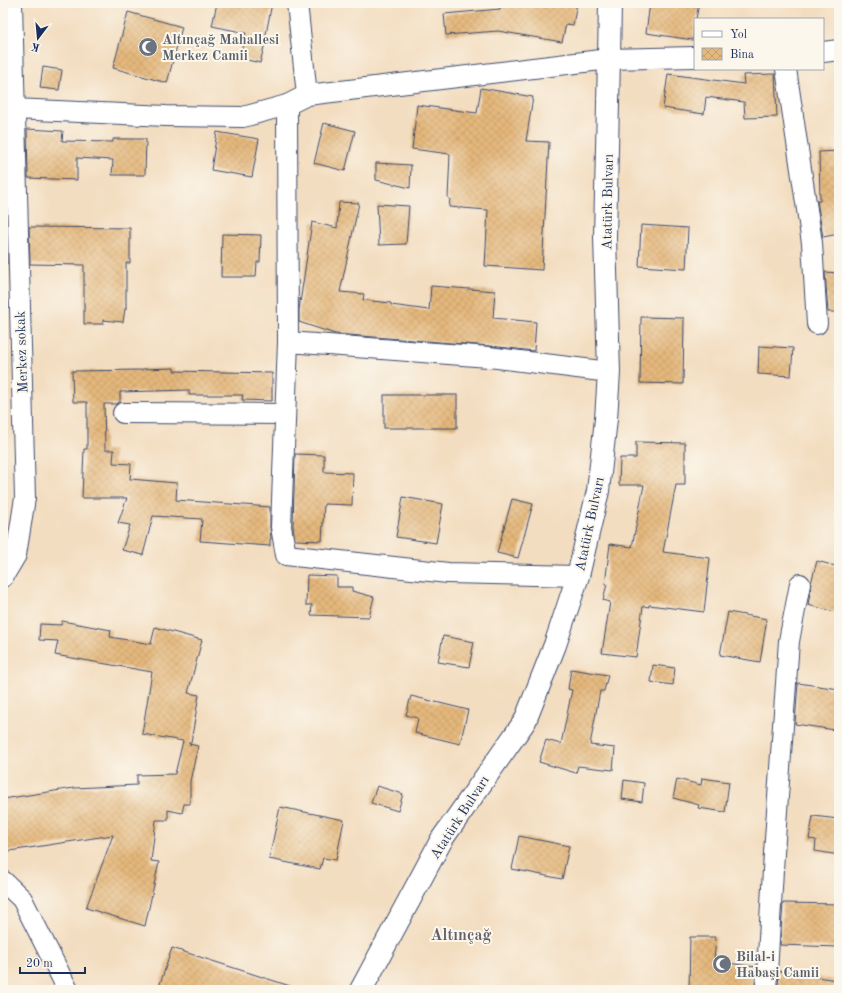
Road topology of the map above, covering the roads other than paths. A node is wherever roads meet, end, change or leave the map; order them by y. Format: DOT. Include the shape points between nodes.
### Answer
graph roads {
  1 [pos="12,3"];
  2 [pos="297,3"];
  3 [pos="610,3"];
  4 [pos="839,50"];
  5 [pos="824,52"];
  6 [pos="694,56"];
  7 [pos="609,59"];
  8 [pos="786,70"];
  9 [pos="307,95"];
  10 [pos="287,105"];
  11 [pos="9,108"];
  12 [pos="816,324"];
  13 [pos="288,342"];
  14 [pos="609,372"];
  15 [pos="124,413"];
  16 [pos="285,414"];
  17 [pos="3,576"];
  18 [pos="578,576"];
  19 [pos="800,584"];
  20 [pos="3,881"];
  21 [pos="68,990"];
  22 [pos="361,990"];
  23 [pos="766,990"];
  1 -- 11 [label="street, Merkez sokak"];
  2 -- 9 [label="street"];
  3 -- 7 [label="main road, Atatürk Bulvarı"];
  4 -- 5 [label="street"];
  6 -- 7 [label="street"];
  7 -- 9 [label="street"];
  7 -- 14 [label="main road, Atatürk Bulvarı" via="605,237"];
  8 -- 12 [label="street" via="812,243"];
  9 -- 10 [label="street"];
  10 -- 11 [label="street" via="243,117"];
  10 -- 13 [label="street"];
  11 -- 17 [label="street, Merkez sokak" via="25,498 16,555"];
  13 -- 14 [label="street" via="489,357"];
  13 -- 16 [label="street"];
  14 -- 18 [label="main road, Atatürk Bulvarı" via="598,491"];
  15 -- 16 [label="street"];
  16 -- 18 [label="street" via="281,526 286,555 448,573"];
  18 -- 22 [label="main road, Atatürk Bulvarı" via="555,645 525,721 442,839"];
  19 -- 23 [label="street" via="789,641"];
  20 -- 21 [label="street" via="22,899"];
}
